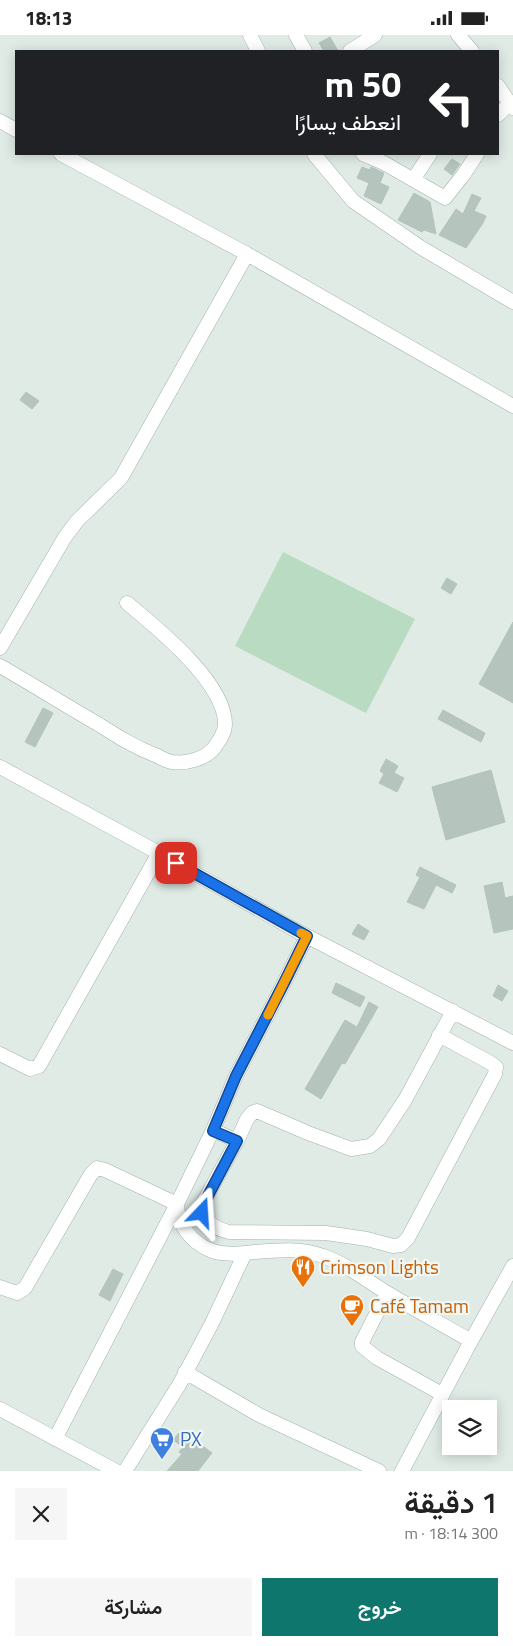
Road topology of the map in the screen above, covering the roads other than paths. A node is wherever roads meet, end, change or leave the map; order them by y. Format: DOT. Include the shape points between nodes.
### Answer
graph roads {
  1 [pos="250,35"];
  2 [pos="296,35"];
  3 [pos="375,35"];
  4 [pos="458,35"];
  5 [pos="258,50"];
  6 [pos="304,50"];
  7 [pos="352,50"];
  8 [pos="470,50"];
  9 [pos="499,88"];
  10 [pos="511,106"];
  11 [pos="499,114"];
  12 [pos="0,121"];
  13 [pos="15,129"];
  14 [pos="63,155"];
  15 [pos="315,155"];
  16 [pos="365,155"];
  17 [pos="429,155"];
  18 [pos="476,155"];
  19 [pos="413,180"];
  20 [pos="247,254"];
  21 [pos="513,302"];
  22 [pos="513,406"];
  23 [pos="127,603"];
  24 [pos="0,649"];
  25 [pos="0,665"];
  26 [pos="0,767"];
  27 [pos="159,853"];
  28 [pos="307,936"];
  29 [pos="453,1011"];
  30 [pos="439,1035"];
  31 [pos="513,1043"];
  32 [pos="1,1059"];
  33 [pos="213,1131"];
  34 [pos="237,1141"];
  35 [pos="177,1204"];
  36 [pos="245,1253"];
  37 [pos="513,1266"];
  38 [pos="0,1287"];
  39 [pos="387,1293"];
  40 [pos="471,1341"];
  41 [pos="185,1372"];
  42 [pos="442,1394"];
  43 [pos="0,1409"];
  44 [pos="55,1439"];
  45 [pos="116,1471"];
  46 [pos="125,1471"];
  47 [pos="378,1471"];
  48 [pos="402,1471"];
  1 -- 5 [label="street"];
  2 -- 6 [label="street"];
  3 -- 7 [label="street"];
  4 -- 8 [label="street"];
  9 -- 10 [label="street"];
  10 -- 11 [label="street"];
  12 -- 13 [label="street"];
  14 -- 20 [label="street"];
  15 -- 21 [label="street" via="353,201 420,247"];
  16 -- 19 [label="street"];
  17 -- 19 [label="street"];
  18 -- 19 [label="street" via="445,198"];
  20 -- 22 [label="street"];
  20 -- 24 [label="street" via="121,478 65,537"];
  23 -- 25 [label="street" via="172,641 218,697 225,726 221,738 212,751 196,760 172,762 135,747"];
  26 -- 27 [label="street"];
  27 -- 28 [label="street"];
  27 -- 32 [label="street" via="39,1066 30,1069"];
  28 -- 29 [label="street"];
  28 -- 33 [label="street" via="236,1076"];
  29 -- 30 [label="street"];
  29 -- 31 [label="street"];
  30 -- 34 [label="street" via="404,1100 379,1139 370,1146 351,1149 257,1111 247,1119"];
  30 -- 34 [label="street" via="489,1062 496,1067 495,1074 408,1238 401,1245 326,1233 229,1232 216,1227 205,1218 202,1207"];
  33 -- 34 [label="street"];
  33 -- 35 [label="street"];
  35 -- 36 [label="street" via="182,1227 199,1243 211,1251"];
  35 -- 38 [label="street" via="96,1168 25,1288 17,1293"];
  35 -- 44 [label="street"];
  36 -- 39 [label="street" via="302,1251 323,1256 360,1274"];
  36 -- 41 [label="street"];
  37 -- 40 [label="street"];
  39 -- 40 [label="street"];
  39 -- 42 [label="street" via="362,1346 377,1358"];
  40 -- 42 [label="street"];
  41 -- 46 [label="street"];
  41 -- 47 [label="street" via="259,1415"];
  42 -- 48 [label="street"];
  43 -- 44 [label="street"];
  44 -- 45 [label="street"];
}
